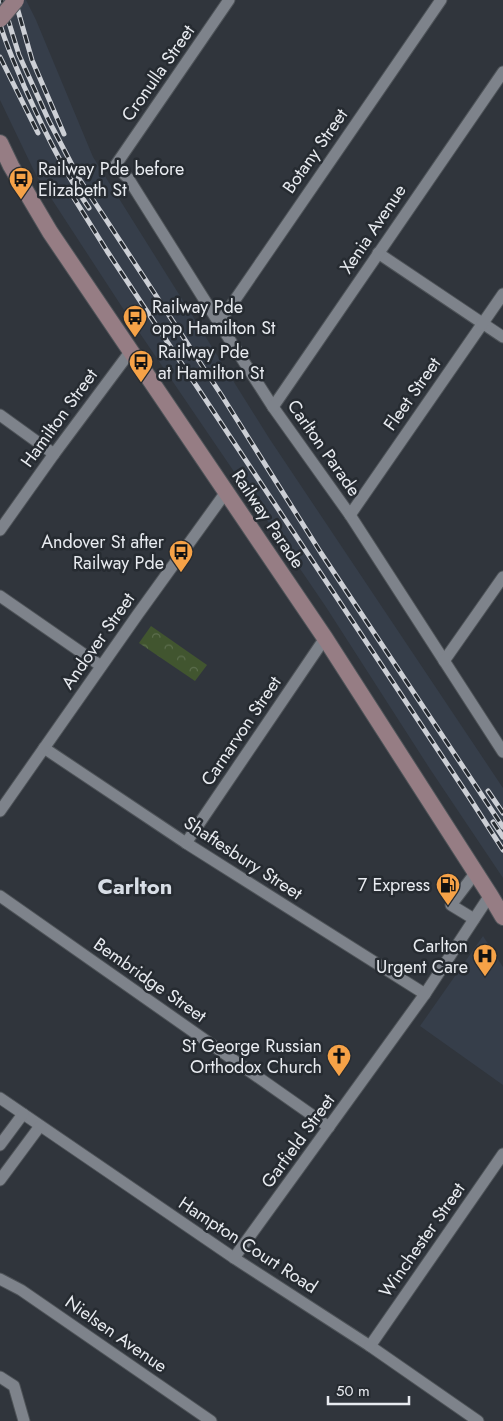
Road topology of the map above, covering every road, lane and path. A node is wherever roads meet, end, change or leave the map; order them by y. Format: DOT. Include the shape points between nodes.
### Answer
graph roads {
  1 [pos="16,0"];
  2 [pos="229,0"];
  3 [pos="441,0"];
  4 [pos="0,19"];
  5 [pos="503,72"];
  6 [pos="0,143"];
  7 [pos="115,166"];
  8 [pos="378,253"];
  9 [pos="503,294"];
  10 [pos="218,323"];
  11 [pos="483,323"];
  12 [pos="503,337"];
  13 [pos="130,352"];
  14 [pos="273,407"];
  15 [pos="0,415"];
  16 [pos="54,454"];
  17 [pos="226,492"];
  18 [pos="350,515"];
  19 [pos="0,530"];
  20 [pos="503,576"];
  21 [pos="0,596"];
  22 [pos="324,638"];
  23 [pos="444,661"];
  24 [pos="101,666"];
  25 [pos="44,748"];
  26 [pos="503,752"];
  27 [pos="4,796"];
  28 [pos="0,811"];
  29 [pos="186,843"];
  30 [pos="476,872"];
  31 [pos="490,895"];
  32 [pos="0,896"];
  33 [pos="503,917"];
  34 [pos="474,919"];
  35 [pos="425,994"];
  36 [pos="0,1098"];
  37 [pos="23,1114"];
  38 [pos="40,1126"];
  39 [pos="329,1127"];
  40 [pos="0,1145"];
  41 [pos="503,1154"];
  42 [pos="0,1180"];
  43 [pos="234,1258"];
  44 [pos="0,1278"];
  45 [pos="370,1346"];
  46 [pos="0,1376"];
  47 [pos="24,1421"];
  48 [pos="211,1421"];
  49 [pos="478,1421"];
  1 -- 4 [label="main road, bridge"];
  2 -- 7 [label="street, Cronulla Street"];
  3 -- 10 [label="street, Botany Street"];
  5 -- 8 [label="street, Xenia Avenue"];
  6 -- 13 [label="main road, Railway Parade" via="50,232"];
  7 -- 10 [label="street, Carlton Parade" via="128,178"];
  8 -- 11 [label="street"];
  8 -- 14 [label="street, Xenia Avenue"];
  9 -- 11 [label="street, Fleet Street"];
  10 -- 14 [label="street, Carlton Parade"];
  11 -- 12 [label="street"];
  11 -- 18 [label="street, Fleet Street"];
  13 -- 16 [label="street, Hamilton Street"];
  13 -- 17 [label="main road, Railway Parade"];
  14 -- 18 [label="street, Carlton Parade"];
  15 -- 16 [label="street"];
  16 -- 19 [label="street, Hamilton Street"];
  17 -- 22 [label="main road, Railway Parade"];
  17 -- 24 [label="street, Andover Street"];
  18 -- 23 [label="street, Carlton Parade"];
  20 -- 23 [label="street"];
  21 -- 24 [label="street"];
  22 -- 29 [label="street, Carnarvon Street"];
  22 -- 30 [label="main road, Railway Parade"];
  23 -- 26 [label="street, Carlton Parade"];
  24 -- 25 [label="street, Andover Street"];
  25 -- 27 [label="street, Andover Street"];
  25 -- 29 [label="street, Shaftesbury Street"];
  27 -- 28 [label="street, Andover Street"];
  29 -- 35 [label="street, Shaftesbury Street"];
  30 -- 31 [label="main road, Railway Parade"];
  30 -- 34 [label="street" via="452,904"];
  31 -- 33 [label="main road, Railway Parade"];
  31 -- 34 [label="street, Garfield Street"];
  32 -- 39 [label="street, Bembridge Street"];
  34 -- 35 [label="street, Garfield Street"];
  35 -- 39 [label="street, Garfield Street"];
  36 -- 37 [label="street, Hampton Court Road"];
  37 -- 38 [label="street, Hampton Court Road"];
  37 -- 40 [label="street"];
  38 -- 42 [label="street"];
  38 -- 43 [label="street, Hampton Court Road"];
  39 -- 43 [label="street, Garfield Street"];
  41 -- 45 [label="street, Winchester Street"];
  43 -- 45 [label="street, Hampton Court Road"];
  44 -- 48 [label="street, Nielsen Avenue"];
  45 -- 49 [label="street, Hampton Court Road"];
  46 -- 47 [label="street" via="14,1386"];
}
